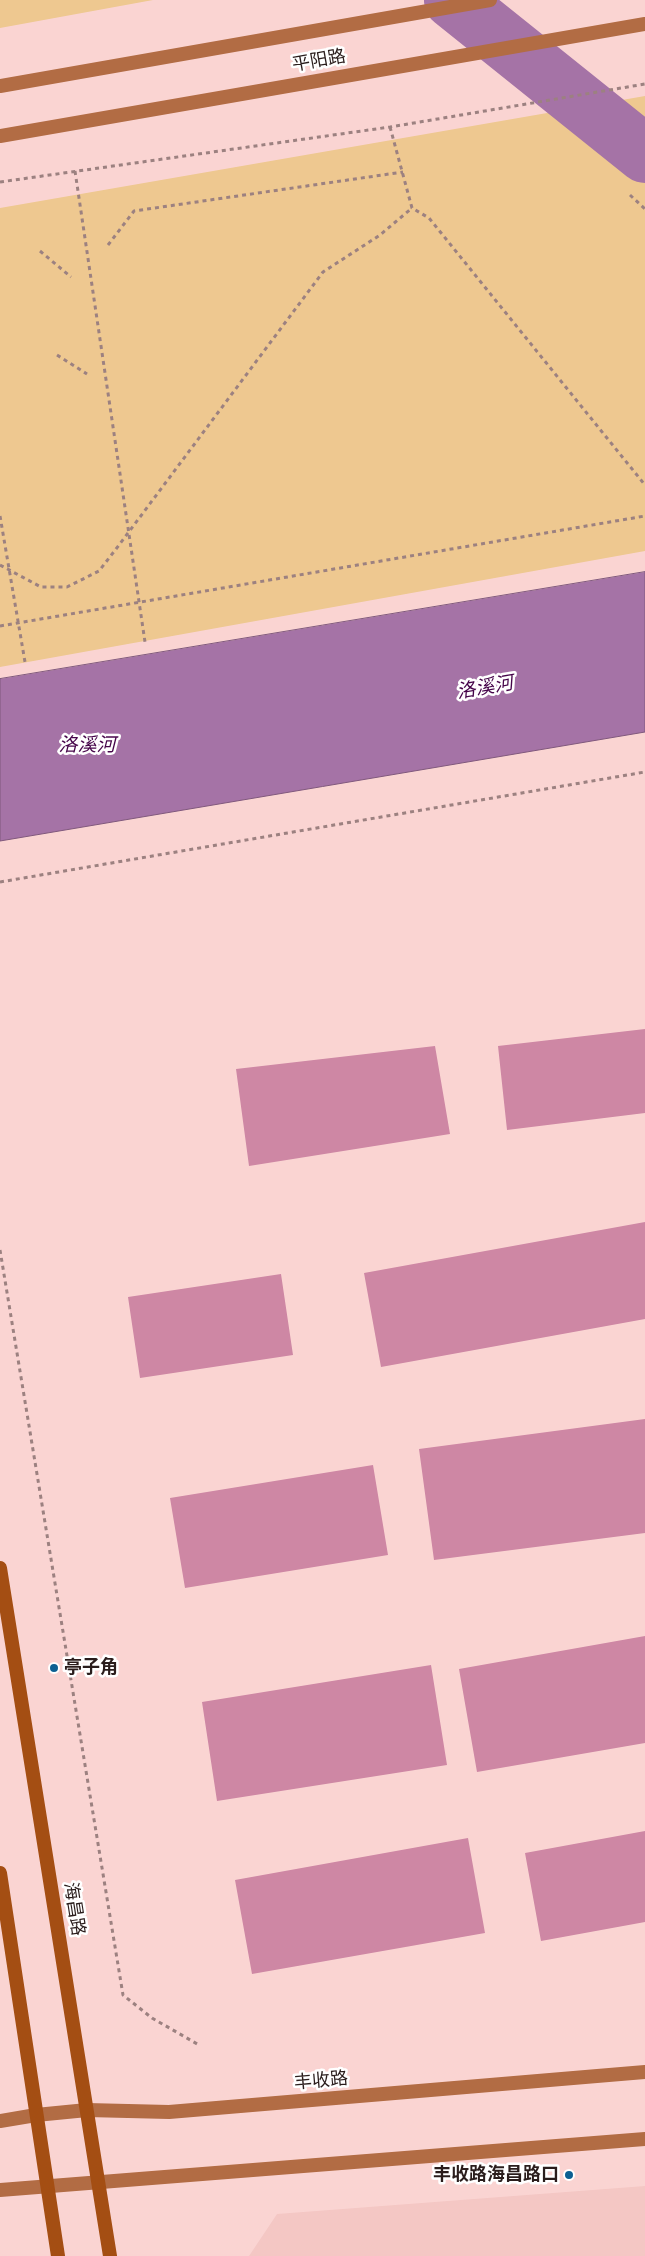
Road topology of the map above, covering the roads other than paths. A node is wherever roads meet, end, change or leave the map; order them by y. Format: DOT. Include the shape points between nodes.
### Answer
graph roads {
  1 [pos="490,0"];
  2 [pos="645,24"];
  3 [pos="0,86"];
  4 [pos="0,136"];
  5 [pos="0,1568"];
  6 [pos="0,1873"];
  7 [pos="645,2072"];
  8 [pos="87,2110"];
  9 [pos="36,2115"];
  10 [pos="0,2121"];
  11 [pos="645,2139"];
  12 [pos="99,2182"];
  13 [pos="47,2186"];
  14 [pos="0,2190"];
  15 [pos="58,2256"];
  16 [pos="110,2256"];
  1 -- 3 [label="main road, 平阳路"];
  2 -- 4 [label="main road, 平阳路"];
  5 -- 8 [label="main road, 海昌路"];
  6 -- 9 [label="main road"];
  7 -- 8 [label="main road, 丰收路" via="169,2112"];
  8 -- 9 [label="main road, 丰收路"];
  8 -- 12 [label="main road, 海昌路"];
  9 -- 10 [label="main road, 丰收路"];
  9 -- 13 [label="main road"];
  11 -- 12 [label="main road"];
  12 -- 13 [label="main road"];
  12 -- 16 [label="main road, 海昌路"];
  13 -- 14 [label="main road"];
  13 -- 15 [label="main road"];
}
